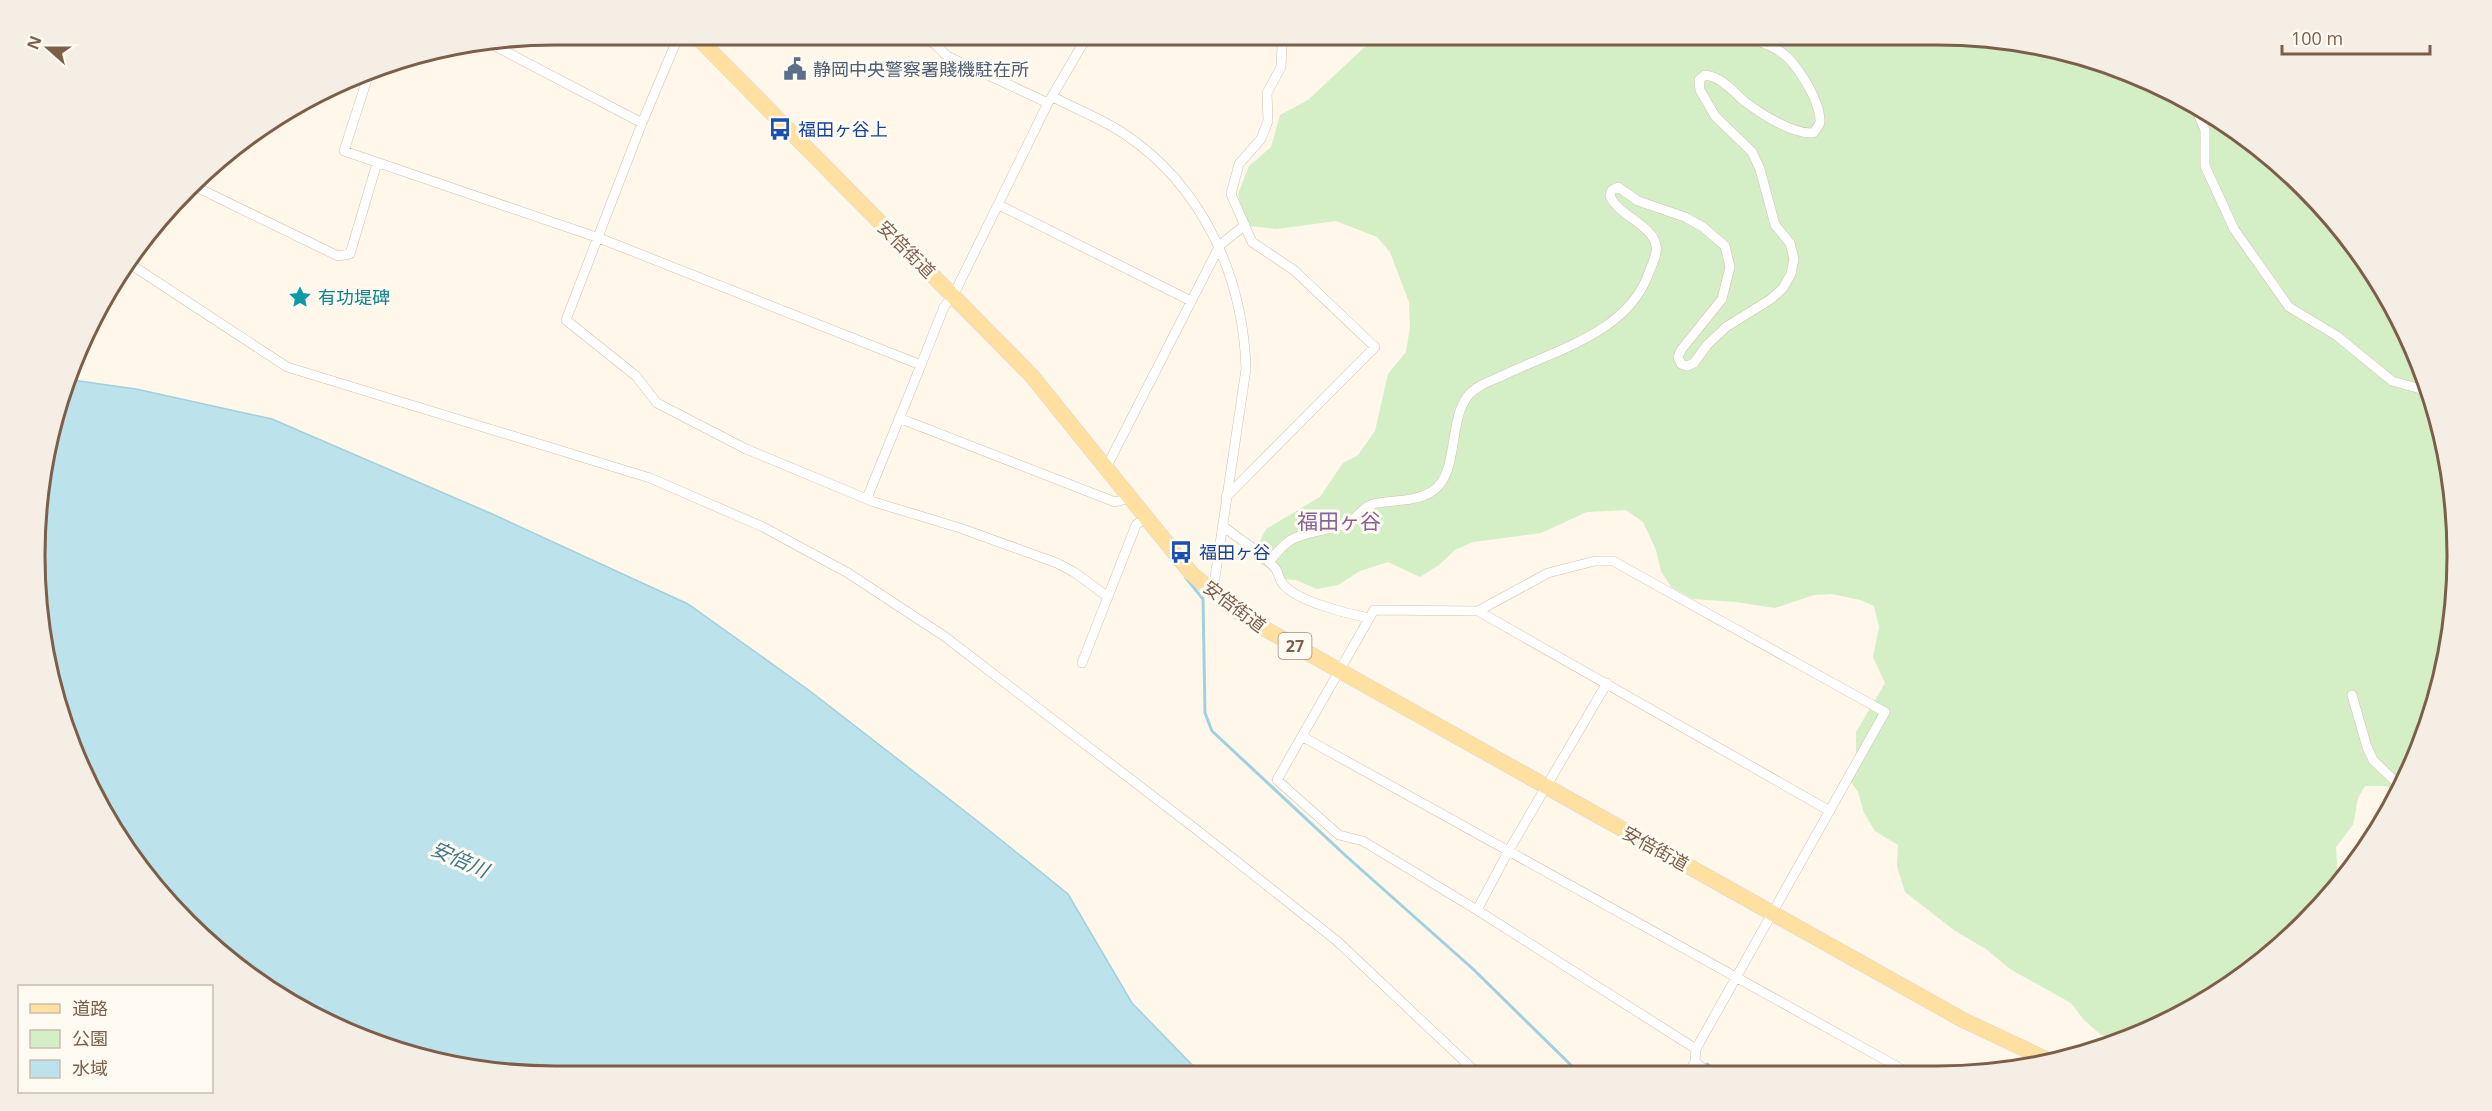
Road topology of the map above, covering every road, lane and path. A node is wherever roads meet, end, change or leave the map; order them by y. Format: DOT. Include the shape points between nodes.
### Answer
graph roads {
  1 [pos="674,45"];
  2 [pos="706,45"];
  3 [pos="936,45"];
  4 [pos="1082,45"];
  5 [pos="1282,45"];
  6 [pos="1766,45"];
  7 [pos="499,48"];
  8 [pos="366,82"];
  9 [pos="1051,100"];
  10 [pos="2200,118"];
  11 [pos="642,123"];
  12 [pos="378,163"];
  13 [pos="201,189"];
  14 [pos="999,205"];
  15 [pos="1245,225"];
  16 [pos="599,238"];
  17 [pos="1220,245"];
  18 [pos="135,267"];
  19 [pos="954,294"];
  20 [pos="1191,301"];
  21 [pos="921,365"];
  22 [pos="2419,389"];
  23 [pos="899,418"];
  24 [pos="1106,468"];
  25 [pos="1226,497"];
  26 [pos="867,498"];
  27 [pos="1131,498"];
  28 [pos="1146,516"];
  29 [pos="1224,527"];
  30 [pos="1269,562"];
  31 [pos="1213,591"];
  32 [pos="1108,597"];
  33 [pos="1479,611"];
  34 [pos="1369,618"];
  35 [pos="1082,663"];
  36 [pos="1340,670"];
  37 [pos="1607,684"];
  38 [pos="2352,695"];
  39 [pos="1303,737"];
  40 [pos="2394,780"];
  41 [pos="1547,787"];
  42 [pos="1830,811"];
  43 [pos="1509,850"];
  44 [pos="1477,910"];
  45 [pos="1771,912"];
  46 [pos="1735,977"];
  47 [pos="1696,1050"];
  48 [pos="2038,1055"];
  49 [pos="1695,1061"];
  50 [pos="1470,1066"];
  51 [pos="1692,1066"];
  52 [pos="1700,1066"];
  53 [pos="1896,1066"];
  1 -- 11 [label="street"];
  2 -- 19 [label="main road, 安倍街道 / 27"];
  3 -- 9 [label="street" via="947,56"];
  4 -- 9 [label="street"];
  5 -- 15 [label="street" via="1281,67 1267,93 1268,120 1261,139 1239,164 1231,194"];
  6 -- 30 [label="street" via="1781,52 1797,68 1811,93 1820,120 1813,133 1801,133 1746,103 1714,76 1705,75 1699,80 1700,90 1715,116 1752,152 1775,225 1790,243 1794,259 1783,288 1726,327 1695,363 1681,364 1681,350 1722,299 1730,267 1725,246 1703,226 1685,217 1638,201 1618,187 1612,190 1613,203 1650,234 1656,244 1646,282 1632,301 1599,332 1477,388 1466,398 1452,436 1442,484 1431,493 1409,501 1371,504 1350,522 1289,540"];
  7 -- 11 [label="street"];
  8 -- 12 [label="street" via="344,151"];
  9 -- 14 [label="street"];
  9 -- 17 [label="street" via="1122,132 1154,155 1197,206"];
  10 -- 22 [label="street" via="2205,130 2205,166 2234,230 2289,307 2337,336 2392,381"];
  11 -- 16 [label="street"];
  12 -- 13 [label="street" via="350,254 338,256"];
  12 -- 16 [label="street"];
  14 -- 19 [label="street"];
  14 -- 20 [label="street"];
  15 -- 17 [label="street"];
  15 -- 25 [label="street" via="1252,242 1295,271 1375,347"];
  16 -- 21 [label="street"];
  16 -- 26 [label="street" via="566,320 636,376 657,403 746,448"];
  17 -- 20 [label="street"];
  17 -- 25 [label="street" via="1239,308 1246,369"];
  18 -- 50 [label="street" via="287,367 650,478 764,527 848,573 944,636 1207,837 1337,941"];
  19 -- 21 [label="street" via="944,307"];
  19 -- 24 [label="main road, 安倍街道 / 27" via="1031,375"];
  20 -- 24 [label="street"];
  21 -- 23 [label="street"];
  23 -- 26 [label="street"];
  23 -- 27 [label="street" via="1115,502"];
  24 -- 27 [label="main road, 安倍街道 / 27"];
  25 -- 29 [label="street"];
  26 -- 32 [label="street" via="1057,563"];
  27 -- 28 [label="main road, 安倍街道 / 27"];
  28 -- 31 [label="main road, 安倍街道 / 27" via="1191,573"];
  28 -- 32 [label="street" via="1136,525"];
  29 -- 30 [label="street"];
  29 -- 31 [label="street"];
  30 -- 34 [label="street" via="1284,585 1296,593 1337,612"];
  31 -- 36 [label="main road, 安倍街道 / 27" via="1236,611"];
  32 -- 35 [label="street"];
  33 -- 34 [label="street" via="1374,610"];
  33 -- 37 [label="street"];
  33 -- 42 [label="street" via="1548,573 1595,561 1613,561 1877,706 1885,712"];
  34 -- 36 [label="street"];
  36 -- 39 [label="street"];
  36 -- 41 [label="main road, 安倍街道 / 27"];
  37 -- 41 [label="street"];
  37 -- 42 [label="street"];
  38 -- 40 [label="street" via="2373,760"];
  39 -- 43 [label="street"];
  39 -- 44 [label="street" via="1277,780 1340,835 1363,841"];
  41 -- 43 [label="street"];
  41 -- 45 [label="main road, 安倍街道 / 27"];
  42 -- 45 [label="street"];
  43 -- 44 [label="street"];
  43 -- 46 [label="street"];
  44 -- 47 [label="street"];
  45 -- 46 [label="street"];
  45 -- 48 [label="main road, 安倍街道 / 27" via="1963,1020"];
  46 -- 47 [label="street"];
  46 -- 53 [label="street"];
  47 -- 49 [label="street"];
  49 -- 51 [label="street"];
  49 -- 52 [label="street"];
}
